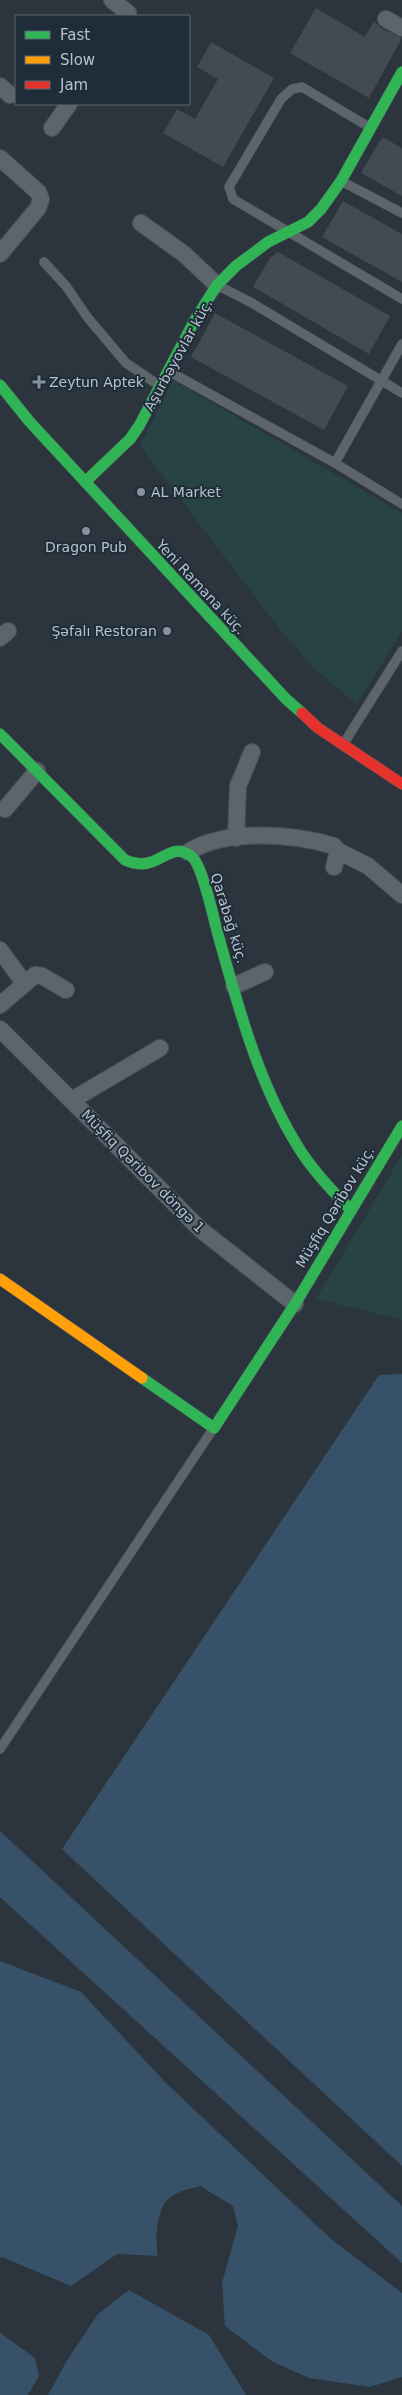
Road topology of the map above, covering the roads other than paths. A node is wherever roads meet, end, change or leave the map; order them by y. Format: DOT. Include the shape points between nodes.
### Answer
graph roads {
  1 [pos="112,0"];
  2 [pos="128,15"];
  3 [pos="386,19"];
  4 [pos="402,28"];
  5 [pos="402,72"];
  6 [pos="68,105"];
  7 [pos="370,127"];
  8 [pos="52,128"];
  9 [pos="0,158"];
  10 [pos="341,181"];
  11 [pos="402,213"];
  12 [pos="141,223"];
  13 [pos="290,232"];
  14 [pos="0,254"];
  15 [pos="44,262"];
  16 [pos="217,285"];
  17 [pos="402,299"];
  18 [pos="402,344"];
  19 [pos="168,371"];
  20 [pos="382,380"];
  21 [pos="0,385"];
  22 [pos="160,387"];
  23 [pos="402,392"];
  24 [pos="335,463"];
  25 [pos="85,482"];
  26 [pos="402,504"];
  27 [pos="402,651"];
  28 [pos="0,734"];
  29 [pos="343,746"];
  30 [pos="252,752"];
  31 [pos="37,772"];
  32 [pos="402,784"];
  33 [pos="5,808"];
  34 [pos="236,838"];
  35 [pos="338,851"];
  36 [pos="188,852"];
  37 [pos="334,868"];
  38 [pos="402,895"];
  39 [pos="0,950"];
  40 [pos="265,972"];
  41 [pos="25,984"];
  42 [pos="234,986"];
  43 [pos="66,990"];
  44 [pos="0,1005"];
  45 [pos="0,1029"];
  46 [pos="160,1048"];
  47 [pos="72,1100"];
  48 [pos="402,1126"];
  49 [pos="351,1210"];
  50 [pos="0,1279"];
  51 [pos="294,1304"];
  52 [pos="214,1428"];
  53 [pos="0,1749"];
  1 -- 2 [label="street"];
  3 -- 4 [label="street"];
  5 -- 7 [label="street, Aşurbəyovlar küç."];
  6 -- 8 [label="street"];
  7 -- 10 [label="street, Aşurbəyovlar küç."];
  7 -- 13 [label="lane" via="302,87 292,88 281,99 229,187 233,199"];
  9 -- 14 [label="street" via="38,192 41,199 38,208"];
  10 -- 11 [label="lane"];
  10 -- 13 [label="street, Aşurbəyovlar küç." via="308,222"];
  12 -- 16 [label="street" via="184,254"];
  13 -- 16 [label="street, Aşurbəyovlar küç." via="262,247"];
  13 -- 17 [label="lane"];
  15 -- 22 [label="lane" via="126,363"];
  16 -- 19 [label="street, Aşurbəyovlar küç."];
  16 -- 20 [label="lane"];
  18 -- 20 [label="lane"];
  19 -- 22 [label="street, Aşurbəyovlar küç."];
  19 -- 24 [label="lane"];
  20 -- 23 [label="lane"];
  20 -- 24 [label="lane"];
  21 -- 25 [label="street, Yeni Ramana küç."];
  22 -- 25 [label="street, Aşurbəyovlar küç." via="130,439"];
  24 -- 26 [label="lane"];
  25 -- 29 [label="street, Yeni Ramana küç." via="286,699"];
  27 -- 29 [label="lane"];
  28 -- 31 [label="street"];
  29 -- 32 [label="street, Yeni Ramana küç."];
  30 -- 34 [label="street" via="238,786"];
  31 -- 33 [label="street"];
  31 -- 36 [label="street" via="134,866 145,866 174,851"];
  34 -- 35 [label="street" via="265,836 314,842 334,846"];
  34 -- 36 [label="street" via="215,840"];
  35 -- 37 [label="street"];
  35 -- 38 [label="street" via="368,866"];
  36 -- 42 [label="street, Qarabağ küç." via="198,867"];
  39 -- 41 [label="street"];
  40 -- 42 [label="street"];
  41 -- 43 [label="street" via="35,975 42,976"];
  41 -- 44 [label="street"];
  42 -- 49 [label="street, Qarabağ küç." via="261,1070 280,1113 305,1160 329,1191"];
  45 -- 47 [label="street, Müşfiq Qəribov döngə 1"];
  46 -- 47 [label="street"];
  47 -- 51 [label="street, Müşfiq Qəribov döngə 1" via="201,1230"];
  48 -- 49 [label="street, Müşfiq Qəribov küç."];
  49 -- 51 [label="street, Müşfiq Qəribov küç."];
  50 -- 52 [label="street"];
  51 -- 52 [label="street, Müşfiq Qəribov küç."];
  52 -- 53 [label="lane"];
}
